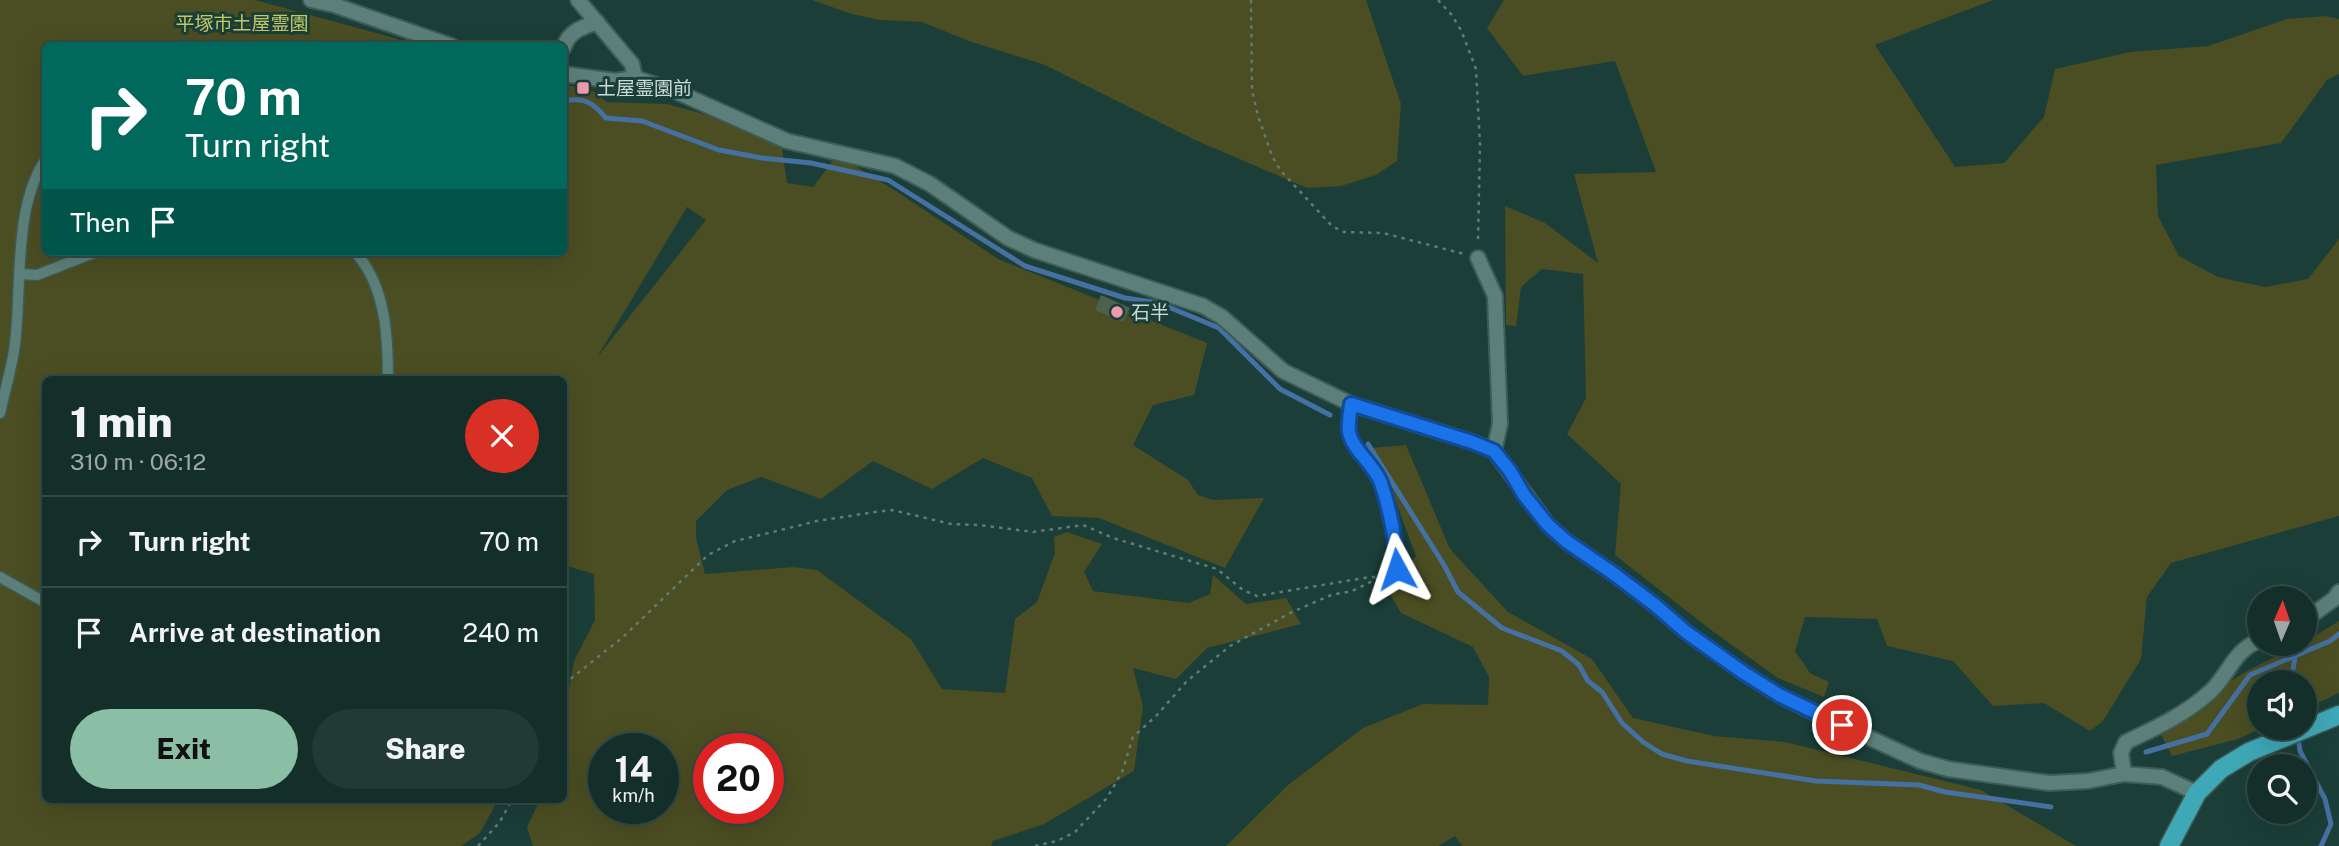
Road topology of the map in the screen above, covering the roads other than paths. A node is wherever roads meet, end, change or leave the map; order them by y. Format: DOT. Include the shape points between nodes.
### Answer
graph roads {
  1 [pos="311,0"];
  2 [pos="578,0"];
  3 [pos="597,22"];
  4 [pos="430,42"];
  5 [pos="565,42"];
  6 [pos="567,74"];
  7 [pos="635,78"];
  8 [pos="42,164"];
  9 [pos="86,256"];
  10 [pos="358,256"];
  11 [pos="1478,258"];
  12 [pos="21,274"];
  13 [pos="387,376"];
  14 [pos="1351,404"];
  15 [pos="0,413"];
  16 [pos="1494,451"];
  17 [pos="1397,569"];
  18 [pos="0,577"];
  19 [pos="2339,592"];
  20 [pos="42,601"];
  21 [pos="2317,611"];
  22 [pos="2247,647"];
  23 [pos="2339,715"];
  24 [pos="2124,774"];
  25 [pos="2197,793"];
  26 [pos="2169,846"];
  1 -- 4 [label="street" via="392,24"];
  2 -- 3 [label="street"];
  3 -- 5 [label="street" via="576,30"];
  3 -- 7 [label="street" via="632,64"];
  6 -- 7 [label="street" via="615,81"];
  7 -- 14 [label="street" via="675,90 787,141 895,166 1034,250 1203,306 1283,371"];
  8 -- 12 [label="lane" via="24,213"];
  9 -- 12 [label="lane" via="37,275"];
  10 -- 13 [label="lane" via="385,314"];
  11 -- 16 [label="street" via="1495,296 1500,424"];
  12 -- 15 [label="lane" via="15,345"];
  14 -- 16 [label="street"];
  14 -- 17 [label="lane" via="1349,430 1380,481 1396,544"];
  16 -- 24 [label="street" via="1539,515 1566,541 1779,695 1920,761 1948,769 2049,783"];
  18 -- 20 [label="lane"];
  19 -- 21 [label="street"];
  22 -- 24 [label="street" via="2208,694 2170,721 2126,742 2121,753"];
  23 -- 25 [label="main road" via="2249,752 2221,769"];
  24 -- 25 [label="street" via="2162,777"];
  25 -- 26 [label="main road"];
}
